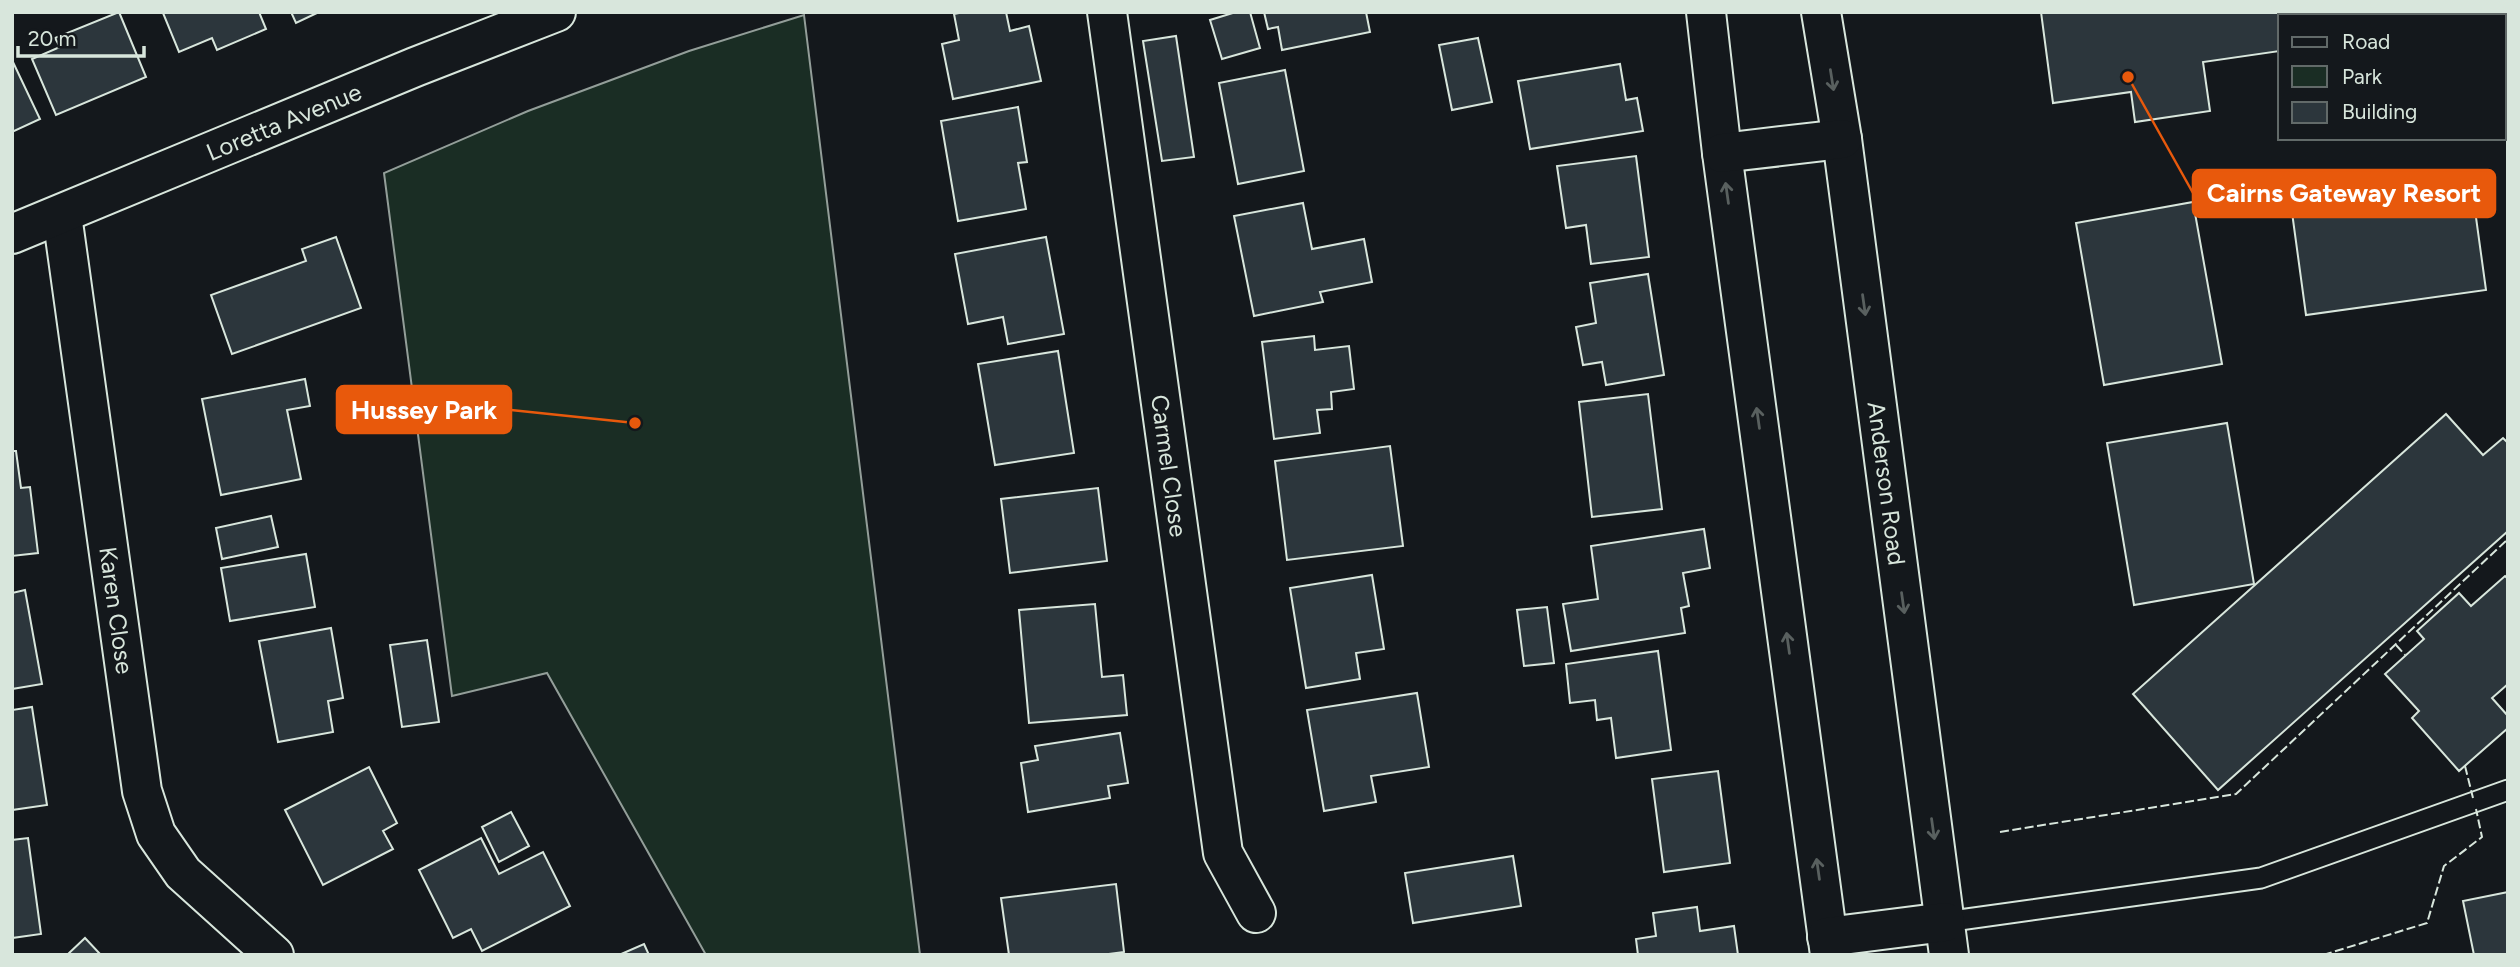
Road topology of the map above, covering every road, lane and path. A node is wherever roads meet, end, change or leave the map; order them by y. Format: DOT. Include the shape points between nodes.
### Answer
graph roads {
  1 [pos="556,12"];
  2 [pos="1107,12"];
  3 [pos="1706,12"];
  4 [pos="1821,12"];
  5 [pos="1842,139"];
  6 [pos="1722,153"];
  7 [pos="62,215"];
  8 [pos="12,234"];
  9 [pos="2508,790"];
  10 [pos="1256,913"];
  11 [pos="1947,939"];
  12 [pos="1828,946"];
  13 [pos="274,955"];
  1 -- 7 [label="street, Loretta Avenue"];
  2 -- 10 [label="street, Carmel Close" via="1223,853"];
  3 -- 6 [label="street"];
  4 -- 5 [label="street, Anderson Road, one-way"];
  5 -- 6 [label="street"];
  5 -- 11 [label="street, Anderson Road, one-way"];
  12 -- 6 [label="street, one-way"];
  7 -- 8 [label="street, Loretta Avenue"];
  7 -- 13 [label="street, Karen Close" via="142,791 156,834 183,873"];
  9 -- 11 [label="lane" via="2261,878"];
  11 -- 12 [label="street"];
}
